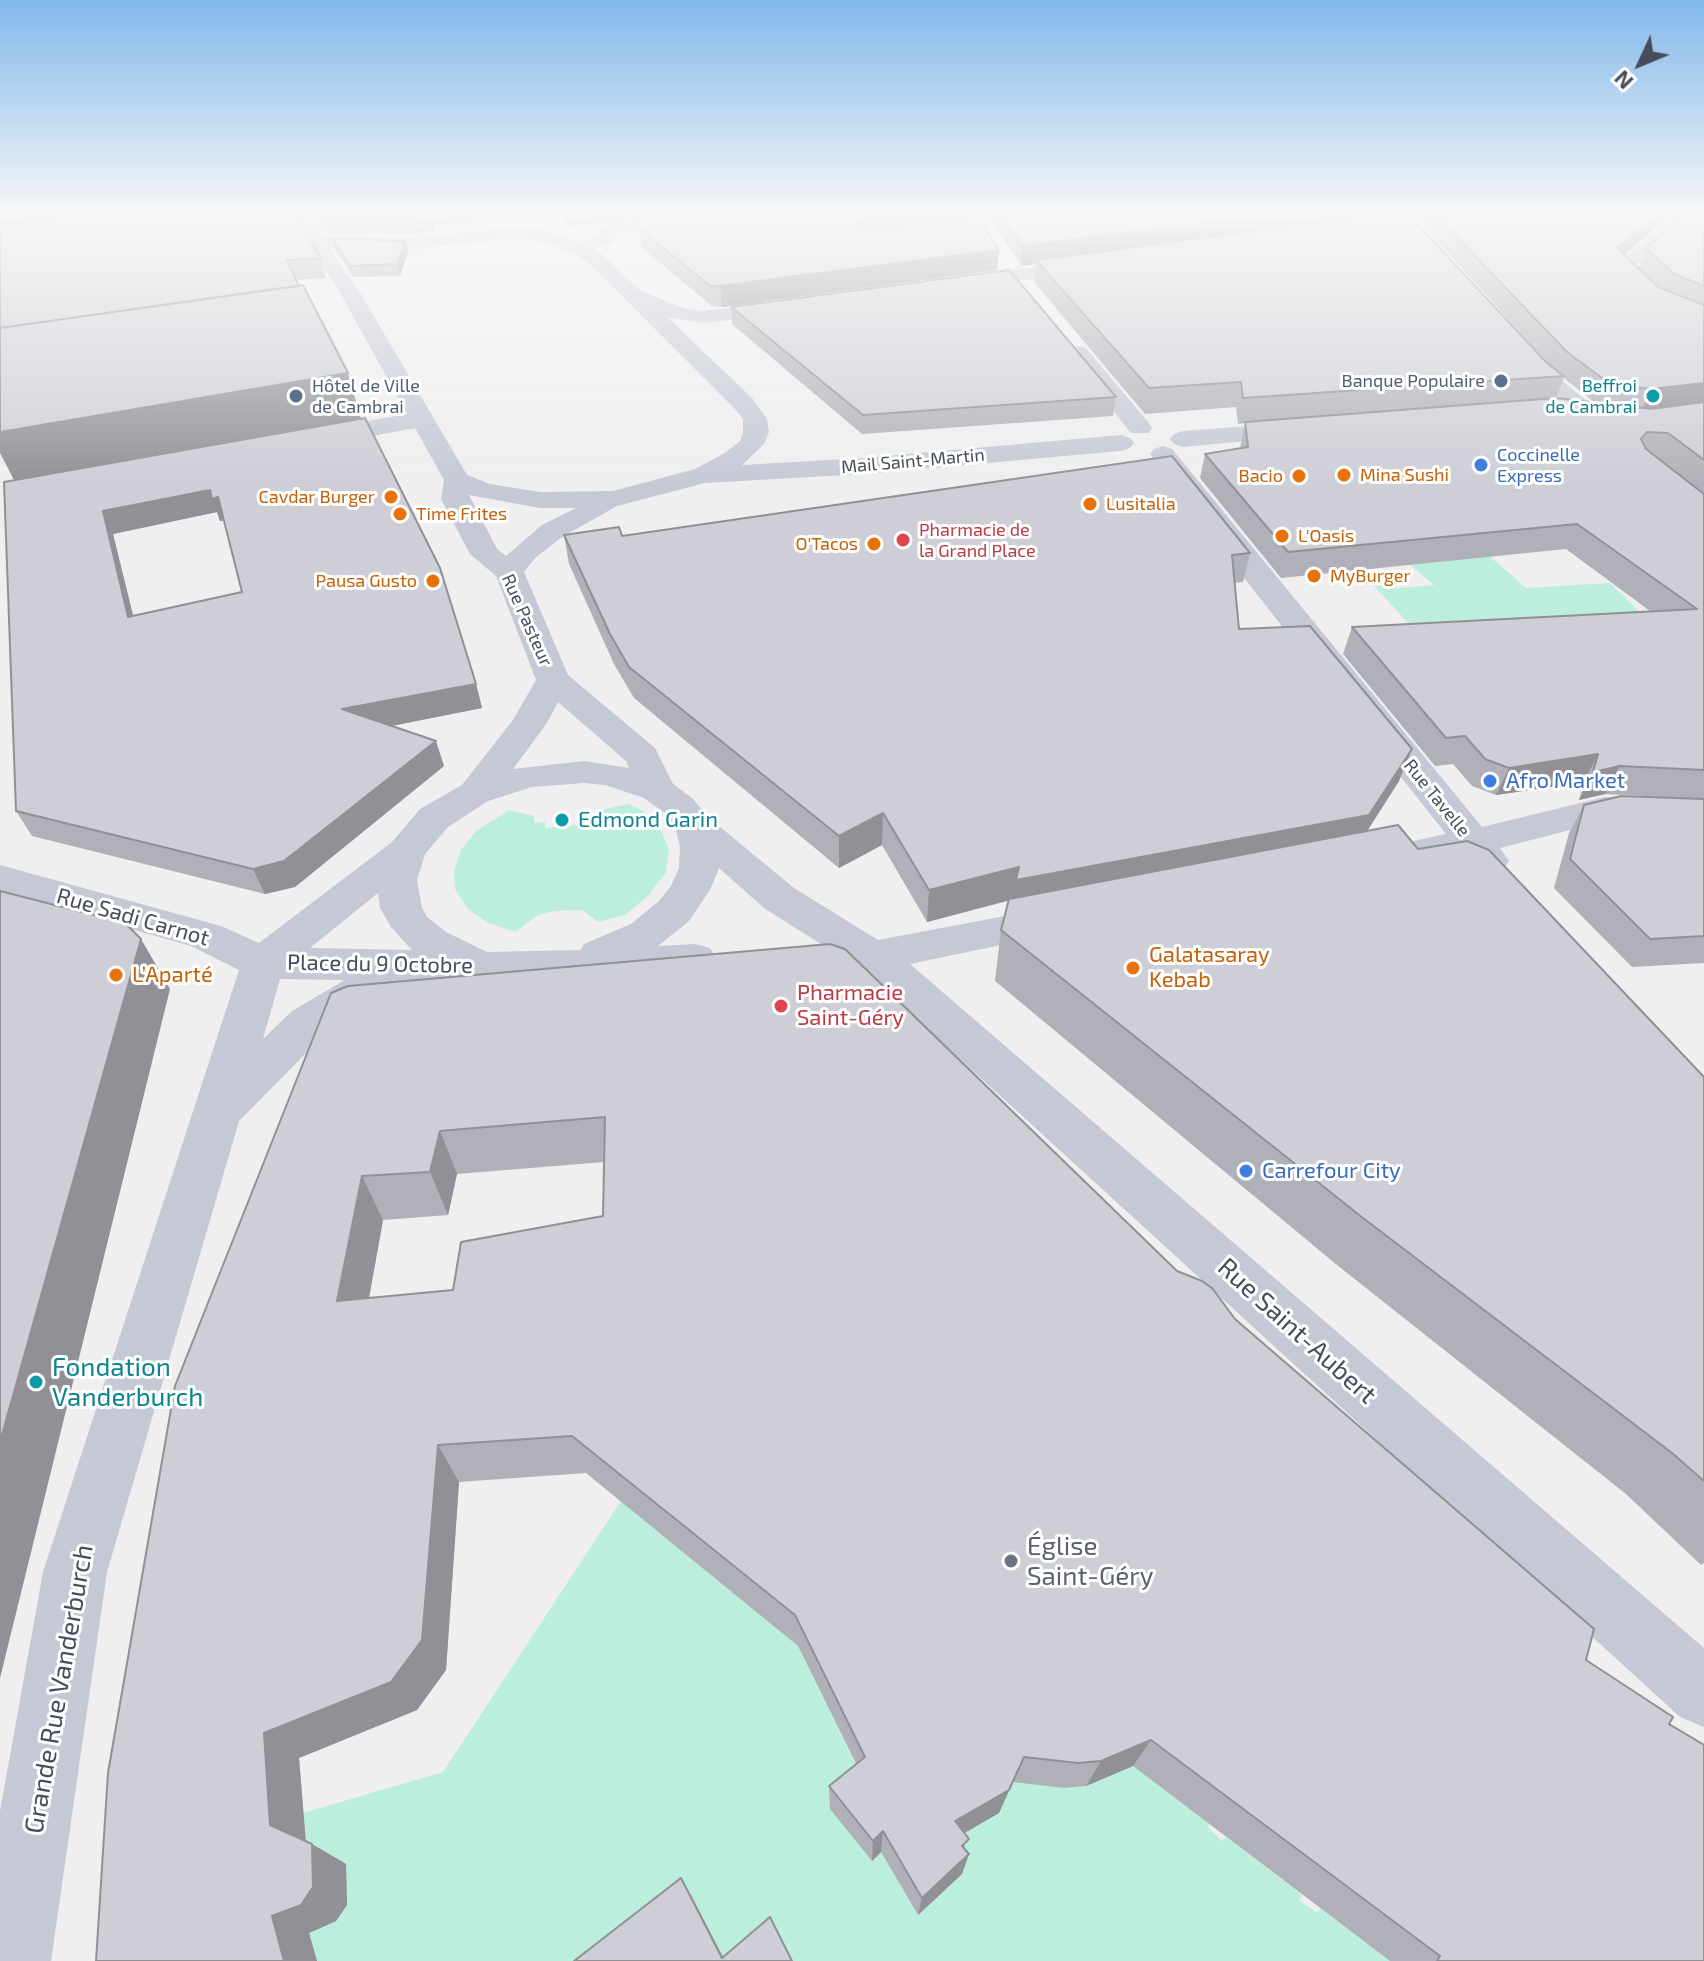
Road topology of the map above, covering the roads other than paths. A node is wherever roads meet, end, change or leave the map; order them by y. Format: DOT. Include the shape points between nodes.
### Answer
graph roads {
  1 [pos="360,306"];
  2 [pos="643,306"];
  3 [pos="660,306"];
  4 [pos="802,306"];
  5 [pos="1668,306"];
  6 [pos="361,312"];
  7 [pos="331,316"];
  8 [pos="722,316"];
  9 [pos="1704,321"];
  10 [pos="1500,328"];
  11 [pos="1062,334"];
  12 [pos="702,364"];
  13 [pos="1547,411"];
  14 [pos="1594,418"];
  15 [pos="422,419"];
  16 [pos="1641,422"];
  17 [pos="1334,427"];
  18 [pos="1131,435"];
  19 [pos="1620,439"];
  20 [pos="282,444"];
  21 [pos="1173,447"];
  22 [pos="704,475"];
  23 [pos="457,480"];
  24 [pos="614,499"];
  25 [pos="509,572"];
  26 [pos="553,680"];
  27 [pos="657,790"];
  28 [pos="475,793"];
  29 [pos="1704,813"];
  30 [pos="694,826"];
  31 [pos="1472,842"];
  32 [pos="406,851"];
  33 [pos="1383,859"];
  34 [pos="0,878"];
  35 [pos="1515,888"];
  36 [pos="1098,912"];
  37 [pos="803,956"];
  38 [pos="728,957"];
  39 [pos="893,957"];
  40 [pos="263,963"];
  41 [pos="570,963"];
  42 [pos="423,965"];
  43 [pos="486,965"];
  44 [pos="214,1115"];
  45 [pos="1704,1693"];
  46 [pos="12,1961"];
  1 -- 6 [label="street, Rue Pasteur"];
  2 -- 12 [label="street"];
  3 -- 8 [label="street" via="678,314"];
  4 -- 8 [label="street"];
  5 -- 9 [label="street"];
  6 -- 7 [label="street"];
  6 -- 15 [label="street, Rue Pasteur"];
  8 -- 12 [label="street" via="699,330"];
  10 -- 14 [label="street" via="1548,381"];
  11 -- 18 [label="street"];
  12 -- 22 [label="street" via="743,403 755,419 756,432 734,459"];
  13 -- 14 [label="street"];
  14 -- 16 [label="street"];
  14 -- 19 [label="street"];
  15 -- 20 [label="street"];
  15 -- 23 [label="street, Rue Pasteur"];
  17 -- 21 [label="street"];
  18 -- 21 [label="street" via="1143,453"];
  18 -- 22 [label="street, Mail Saint-Martin" via="863,466"];
  21 -- 31 [label="street, Rue Tavelle" via="1187,487"];
  22 -- 24 [label="street"];
  23 -- 24 [label="street" via="484,491 540,500"];
  23 -- 25 [label="street, Rue Pasteur" via="455,499 485,554"];
  24 -- 25 [label="street" via="552,531"];
  25 -- 26 [label="street, Rue Pasteur"];
  26 -- 27 [label="street, Place du 9 Octobre" via="642,756"];
  26 -- 28 [label="street, Place du 9 Octobre" via="529,723"];
  27 -- 28 [label="street, Place du 9 Octobre" via="610,774 570,772 528,776"];
  27 -- 30 [label="street, Place du 9 Octobre"];
  28 -- 32 [label="street, Place du 9 Octobre" via="434,818"];
  29 -- 31 [label="street" via="1605,809"];
  30 -- 39 [label="street, Place du 9 Octobre" via="779,898"];
  30 -- 41 [label="street, Place du 9 Octobre" via="699,868 674,911 623,946"];
  31 -- 33 [label="street"];
  31 -- 35 [label="street, Rue Tavelle"];
  32 -- 40 [label="street, Place du 9 Octobre"];
  32 -- 43 [label="street, Place du 9 Octobre" via="397,880 401,908 412,927 443,950"];
  34 -- 40 [label="street, Rue Sadi Carnot" via="206,936"];
  36 -- 39 [label="street"];
  37 -- 39 [label="street"];
  38 -- 41 [label="street, Place du 9 Octobre"];
  39 -- 45 [label="street, Rue Saint-Aubert"];
  40 -- 42 [label="street, Place du 9 Octobre"];
  40 -- 44 [label="street, Grande Rue Vanderburch"];
  41 -- 43 [label="street, Place du 9 Octobre"];
  42 -- 43 [label="street, Place du 9 Octobre"];
  42 -- 44 [label="street" via="357,993 308,1023"];
  44 -- 46 [label="street, Grande Rue Vanderburch" via="75,1572"];
}
